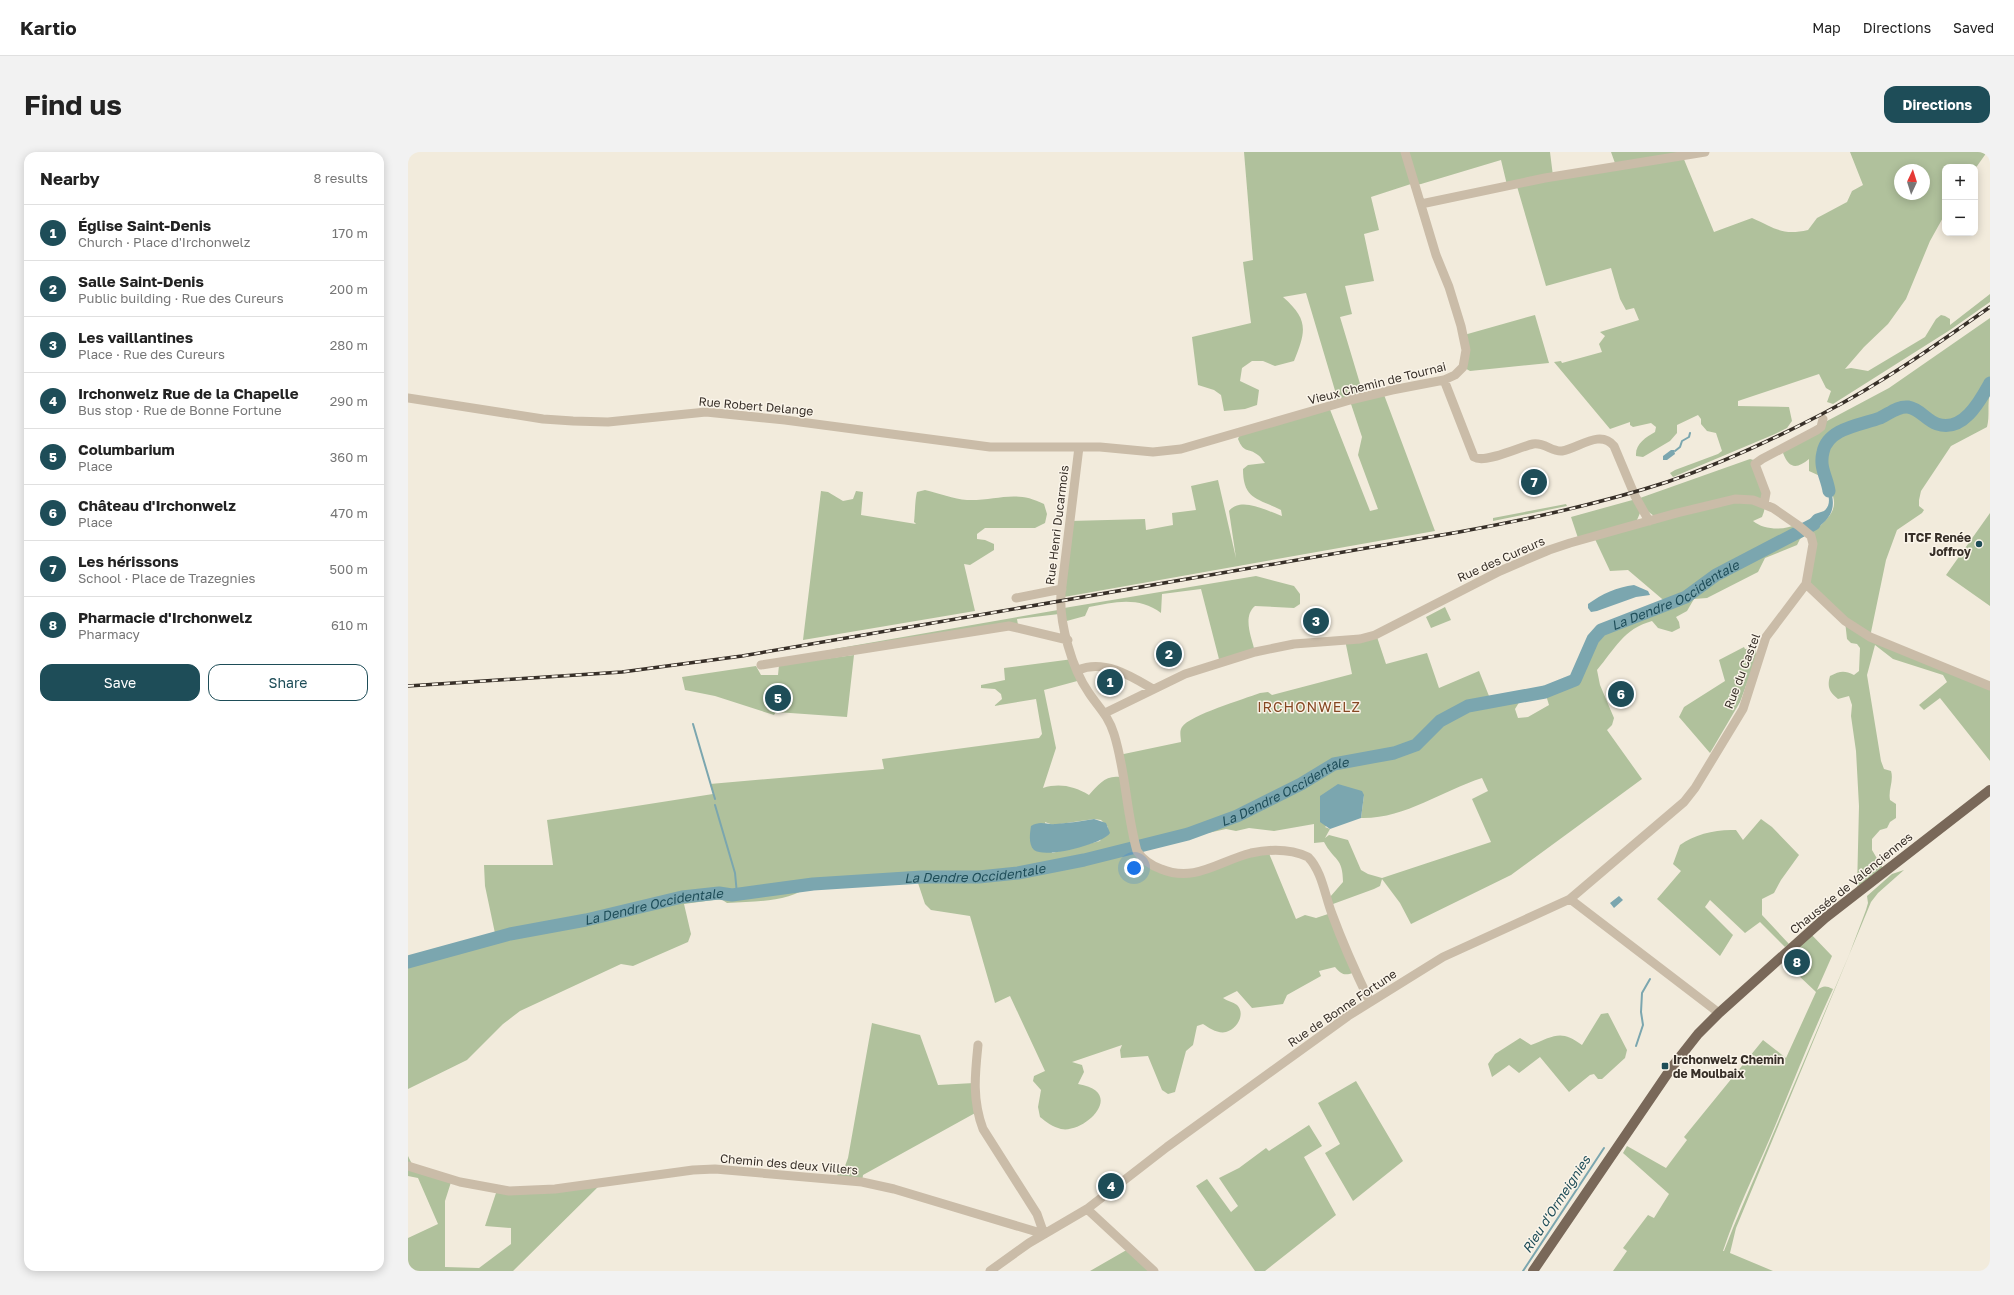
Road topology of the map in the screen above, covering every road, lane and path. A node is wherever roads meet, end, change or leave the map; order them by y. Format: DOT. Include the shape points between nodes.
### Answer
graph roads {
  1 [pos="1405,152"];
  2 [pos="1706,152"];
  3 [pos="1421,204"];
  4 [pos="1444,380"];
  5 [pos="408,398"];
  6 [pos="1823,419"];
  7 [pos="1079,447"];
  8 [pos="1764,504"];
  9 [pos="1648,521"];
  10 [pos="1806,584"];
  11 [pos="1062,588"];
  12 [pos="1016,598"];
  13 [pos="1068,640"];
  14 [pos="761,665"];
  15 [pos="1078,670"];
  16 [pos="1990,686"];
  17 [pos="1154,689"];
  18 [pos="1105,713"];
  19 [pos="1990,790"];
  20 [pos="1570,899"];
  21 [pos="1370,1002"];
  22 [pos="1719,1013"];
  23 [pos="978,1045"];
  24 [pos="408,1166"];
  25 [pos="1087,1209"];
  26 [pos="1044,1234"];
  27 [pos="990,1271"];
  28 [pos="1154,1271"];
  29 [pos="1533,1271"];
  1 -- 3 [label="street, Vieux Chemin de Tournai"];
  2 -- 3 [label="street" via="1530,180"];
  3 -- 4 [label="street, Vieux Chemin de Tournai" via="1436,255 1456,308 1466,350 1463,367 1455,375"];
  4 -- 7 [label="street, Vieux Chemin de Tournai" via="1383,392 1170,452"];
  4 -- 9 [label="street" via="1474,457 1484,459 1537,443 1559,451 1599,438 1608,440 1614,446"];
  5 -- 7 [label="street, Rue Robert Delange" via="555,420 608,422 706,412 990,447"];
  6 -- 8 [label="street" via="1817,430 1757,461 1755,464 1766,492"];
  7 -- 11 [label="street, Rue Henri Ducarmois"];
  8 -- 9 [label="street, Rue des Cureurs" via="1748,499 1734,499"];
  8 -- 10 [label="street, Rue des Cureurs" via="1809,533 1813,544"];
  9 -- 17 [label="street, Rue des Cureurs" via="1528,558 1374,635 1360,639 1294,644 1255,652 1185,674"];
  10 -- 16 [label="street" via="1845,621 1870,637"];
  10 -- 20 [label="street, Rue du Castel" via="1766,637 1743,709 1695,788 1684,802"];
  11 -- 12 [label="street"];
  11 -- 13 [label="street, Rue Henri Ducarmois" via="1061,606"];
  13 -- 14 [label="street" via="1009,626"];
  13 -- 15 [label="street, Rue Henri Ducarmois"];
  15 -- 17 [label="street" via="1094,667 1113,669"];
  15 -- 18 [label="street, Rue Henri Ducarmois" via="1088,693"];
  17 -- 18 [label="street, Rue des Cureurs"];
  18 -- 21 [label="street, Rue Henri Ducarmois" via="1114,733 1119,755 1134,841 1137,851 1147,862 1169,872 1185,874 1264,851 1288,851 1308,857 1319,877 1346,951"];
  19 -- 22 [label="main road, Chaussée de Valenciennes" via="1825,918"];
  20 -- 21 [label="street, Rue de Bonne Fortune" via="1442,957"];
  20 -- 22 [label="street"];
  21 -- 25 [label="street, Rue de Bonne Fortune" via="1326,1030"];
  22 -- 29 [label="main road, Chaussée de Valenciennes" via="1698,1034 1672,1067"];
  23 -- 26 [label="street" via="974,1083 983,1129 1037,1214"];
  24 -- 26 [label="street, Chemin des deux Villers" via="460,1182 509,1191 555,1189 715,1169 862,1182 894,1189"];
  25 -- 26 [label="street, Rue de Bonne Fortune"];
  25 -- 28 [label="street"];
  26 -- 27 [label="street, Rue de Bonne Fortune"];
}
